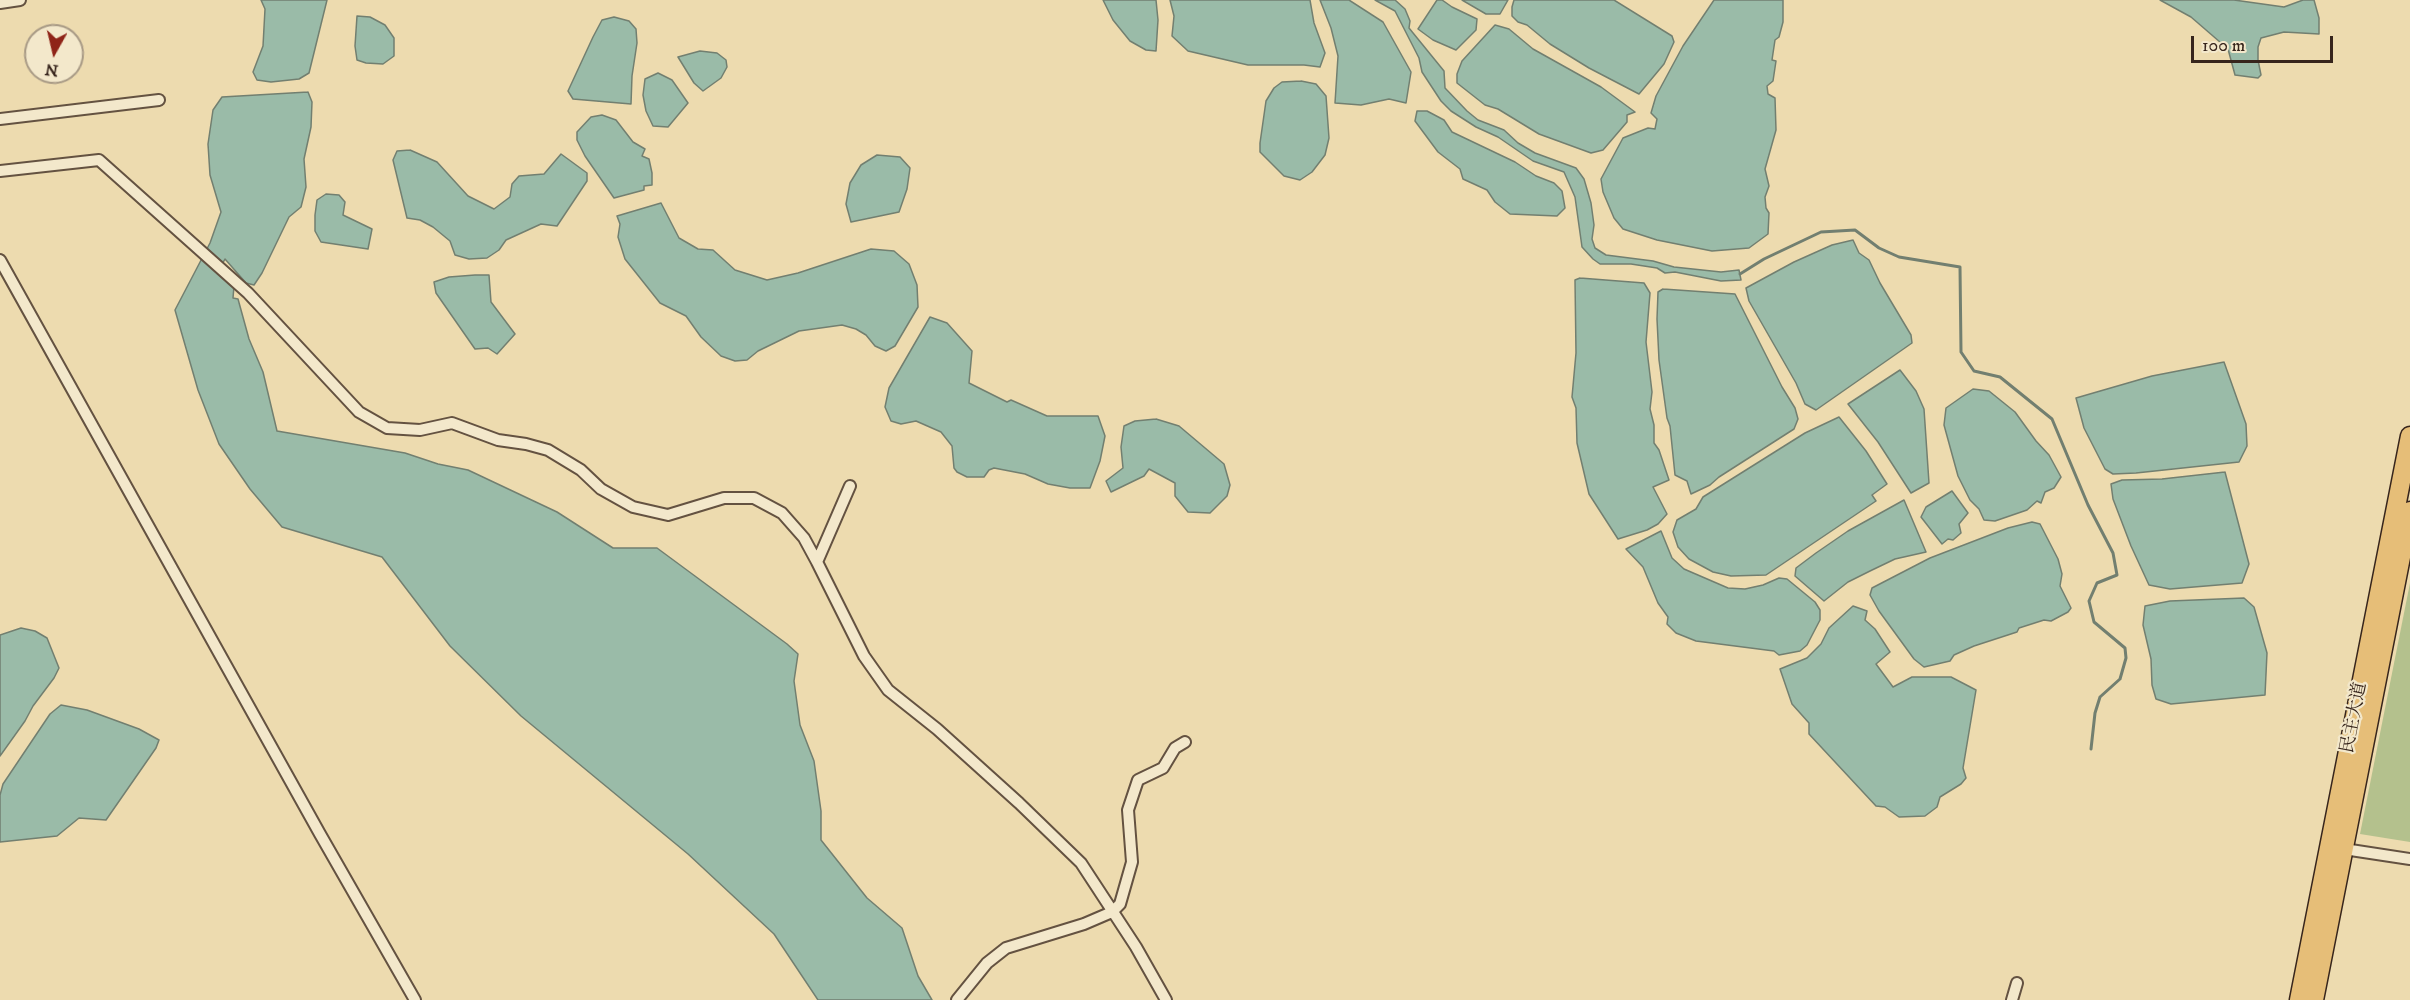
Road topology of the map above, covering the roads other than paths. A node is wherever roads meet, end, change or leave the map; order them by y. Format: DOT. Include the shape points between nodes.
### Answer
graph roads {
  1 [pos="20,0"];
  2 [pos="0,3"];
  3 [pos="159,100"];
  4 [pos="0,119"];
  5 [pos="0,171"];
  6 [pos="0,260"];
  7 [pos="2410,436"];
  8 [pos="849,486"];
  9 [pos="2410,511"];
  10 [pos="817,562"];
  11 [pos="1185,742"];
  12 [pos="2344,849"];
  13 [pos="2410,859"];
  14 [pos="1112,912"];
  15 [pos="2017,983"];
  16 [pos="415,1000"];
  17 [pos="957,1000"];
  18 [pos="1166,1000"];
  19 [pos="2012,1000"];
  20 [pos="2299,1000"];
  21 [pos="2314,1000"];
  1 -- 2 [label="street"];
  3 -- 4 [label="street"];
  5 -- 10 [label="street" via="99,160 248,293 359,412 387,428 420,430 452,423 498,440 548,450 633,507 668,515 724,498 754,498 782,513 804,538"];
  6 -- 16 [label="street"];
  7 -- 20 [label="main road, 民主大道"];
  8 -- 10 [label="street"];
  9 -- 12 [label="main road, 民主大道"];
  10 -- 14 [label="street" via="864,656 888,690 945,737 1081,863"];
  11 -- 14 [label="street" via="1175,748 1162,768 1138,780 1128,810 1132,862 1120,904"];
  12 -- 13 [label="street"];
  12 -- 21 [label="main road, 民主大道"];
  14 -- 17 [label="street" via="1006,948 987,963"];
  14 -- 18 [label="street"];
  15 -- 19 [label="street"];
}
